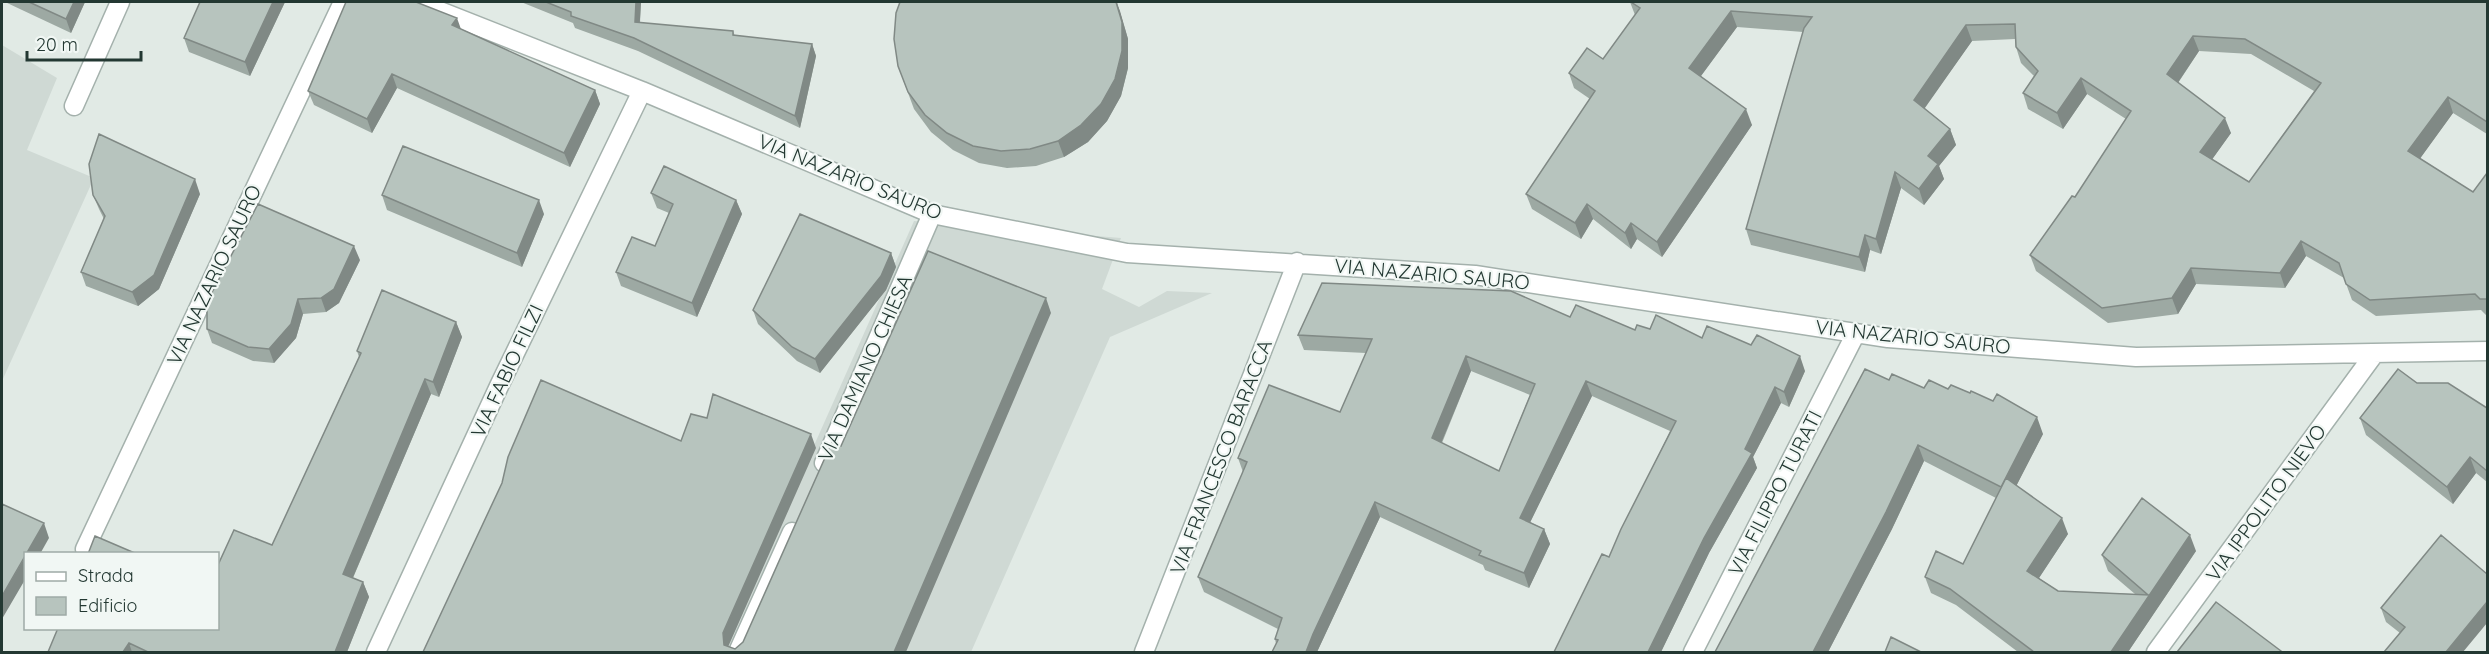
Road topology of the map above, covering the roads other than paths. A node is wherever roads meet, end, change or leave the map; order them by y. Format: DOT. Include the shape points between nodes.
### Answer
graph roads {
  1 [pos="120,2"];
  2 [pos="342,2"];
  3 [pos="417,2"];
  4 [pos="642,91"];
  5 [pos="74,106"];
  6 [pos="932,214"];
  7 [pos="1298,262"];
  8 [pos="1856,333"];
  9 [pos="2487,351"];
  10 [pos="2375,352"];
  11 [pos="816,479"];
  12 [pos="802,511"];
  13 [pos="85,549"];
  14 [pos="376,652"];
  15 [pos="738,652"];
  16 [pos="1144,652"];
  17 [pos="1693,652"];
  18 [pos="2156,652"];
  1 -- 5 [label="street"];
  2 -- 13 [label="street, VIA NAZARIO SAURO"];
  3 -- 4 [label="street, VIA NAZARIO SAURO"];
  4 -- 6 [label="street, VIA NAZARIO SAURO"];
  4 -- 14 [label="street, VIA FABIO FILZI"];
  6 -- 7 [label="street, VIA NAZARIO SAURO" via="1127,253"];
  6 -- 11 [label="street, VIA DAMIANO CHIESA"];
  7 -- 8 [label="street, VIA NAZARIO SAURO" via="1475,275"];
  7 -- 16 [label="street, VIA FRANCESCO BARACCA"];
  8 -- 10 [label="street, VIA NAZARIO SAURO" via="2136,357"];
  8 -- 17 [label="street, VIA FILIPPO TURATI"];
  9 -- 10 [label="street, VIA NAZARIO SAURO"];
  10 -- 18 [label="street, VIA IPPOLITO NIEVO"];
  12 -- 15 [label="street"];
}
